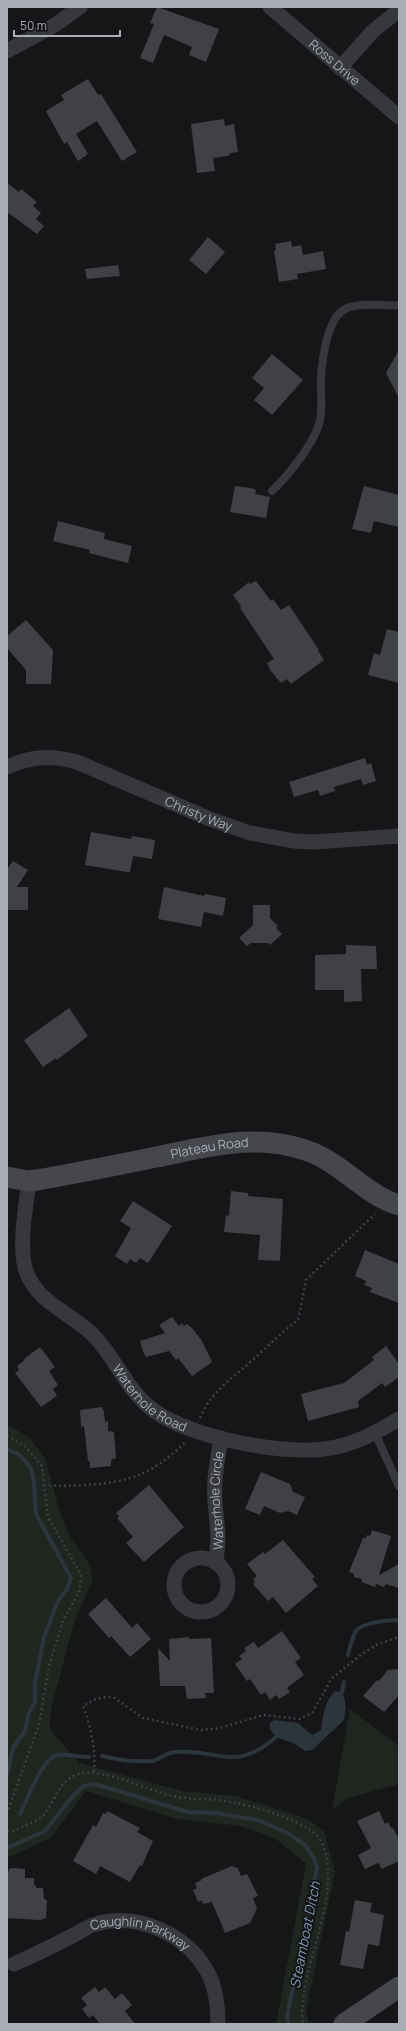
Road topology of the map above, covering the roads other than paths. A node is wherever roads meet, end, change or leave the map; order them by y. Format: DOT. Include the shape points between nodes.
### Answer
graph roads {
  1 [pos="80,7"];
  2 [pos="270,7"];
  3 [pos="399,10"];
  4 [pos="7,50"];
  5 [pos="340,68"];
  6 [pos="399,117"];
  7 [pos="399,305"];
  8 [pos="272,491"];
  9 [pos="8,763"];
  10 [pos="399,836"];
  11 [pos="7,1177"];
  12 [pos="28,1181"];
  13 [pos="399,1205"];
  14 [pos="399,1420"];
  15 [pos="375,1433"];
  16 [pos="221,1438"];
  17 [pos="399,1486"];
  18 [pos="215,1562"];
  19 [pos="11,1965"];
  20 [pos="399,1987"];
  21 [pos="218,2024"];
  22 [pos="344,2024"];
  1 -- 4 [label="street"];
  2 -- 5 [label="street, Ross Drive"];
  3 -- 5 [label="street" via="373,31"];
  5 -- 6 [label="street, Ross Drive"];
  7 -- 8 [label="lane" via="354,307 338,315 331,328 323,360 321,417 318,429 284,480"];
  9 -- 10 [label="street, Christy Way" via="36,758 63,758 210,819 250,833 271,837 314,842"];
  11 -- 12 [label="street, Plateau Road"];
  12 -- 13 [label="street, Plateau Road" via="227,1142 259,1141 295,1147 324,1158 381,1198"];
  12 -- 16 [label="street, Waterhole Road" via="24,1241 26,1269 30,1281 48,1301 92,1335 128,1384 160,1416 194,1432"];
  14 -- 15 [label="street, Waterhole Road"];
  15 -- 16 [label="street, Waterhole Road" via="344,1446 323,1450 284,1449"];
  15 -- 17 [label="lane"];
  16 -- 18 [label="street, Waterhole Circle" via="215,1483 219,1537 219,1550"];
  19 -- 21 [label="street, Caughlin Parkway" via="97,1924 116,1921 136,1922 155,1927 172,1935 199,1959 214,1988 218,2003"];
  20 -- 22 [label="street"];
}
